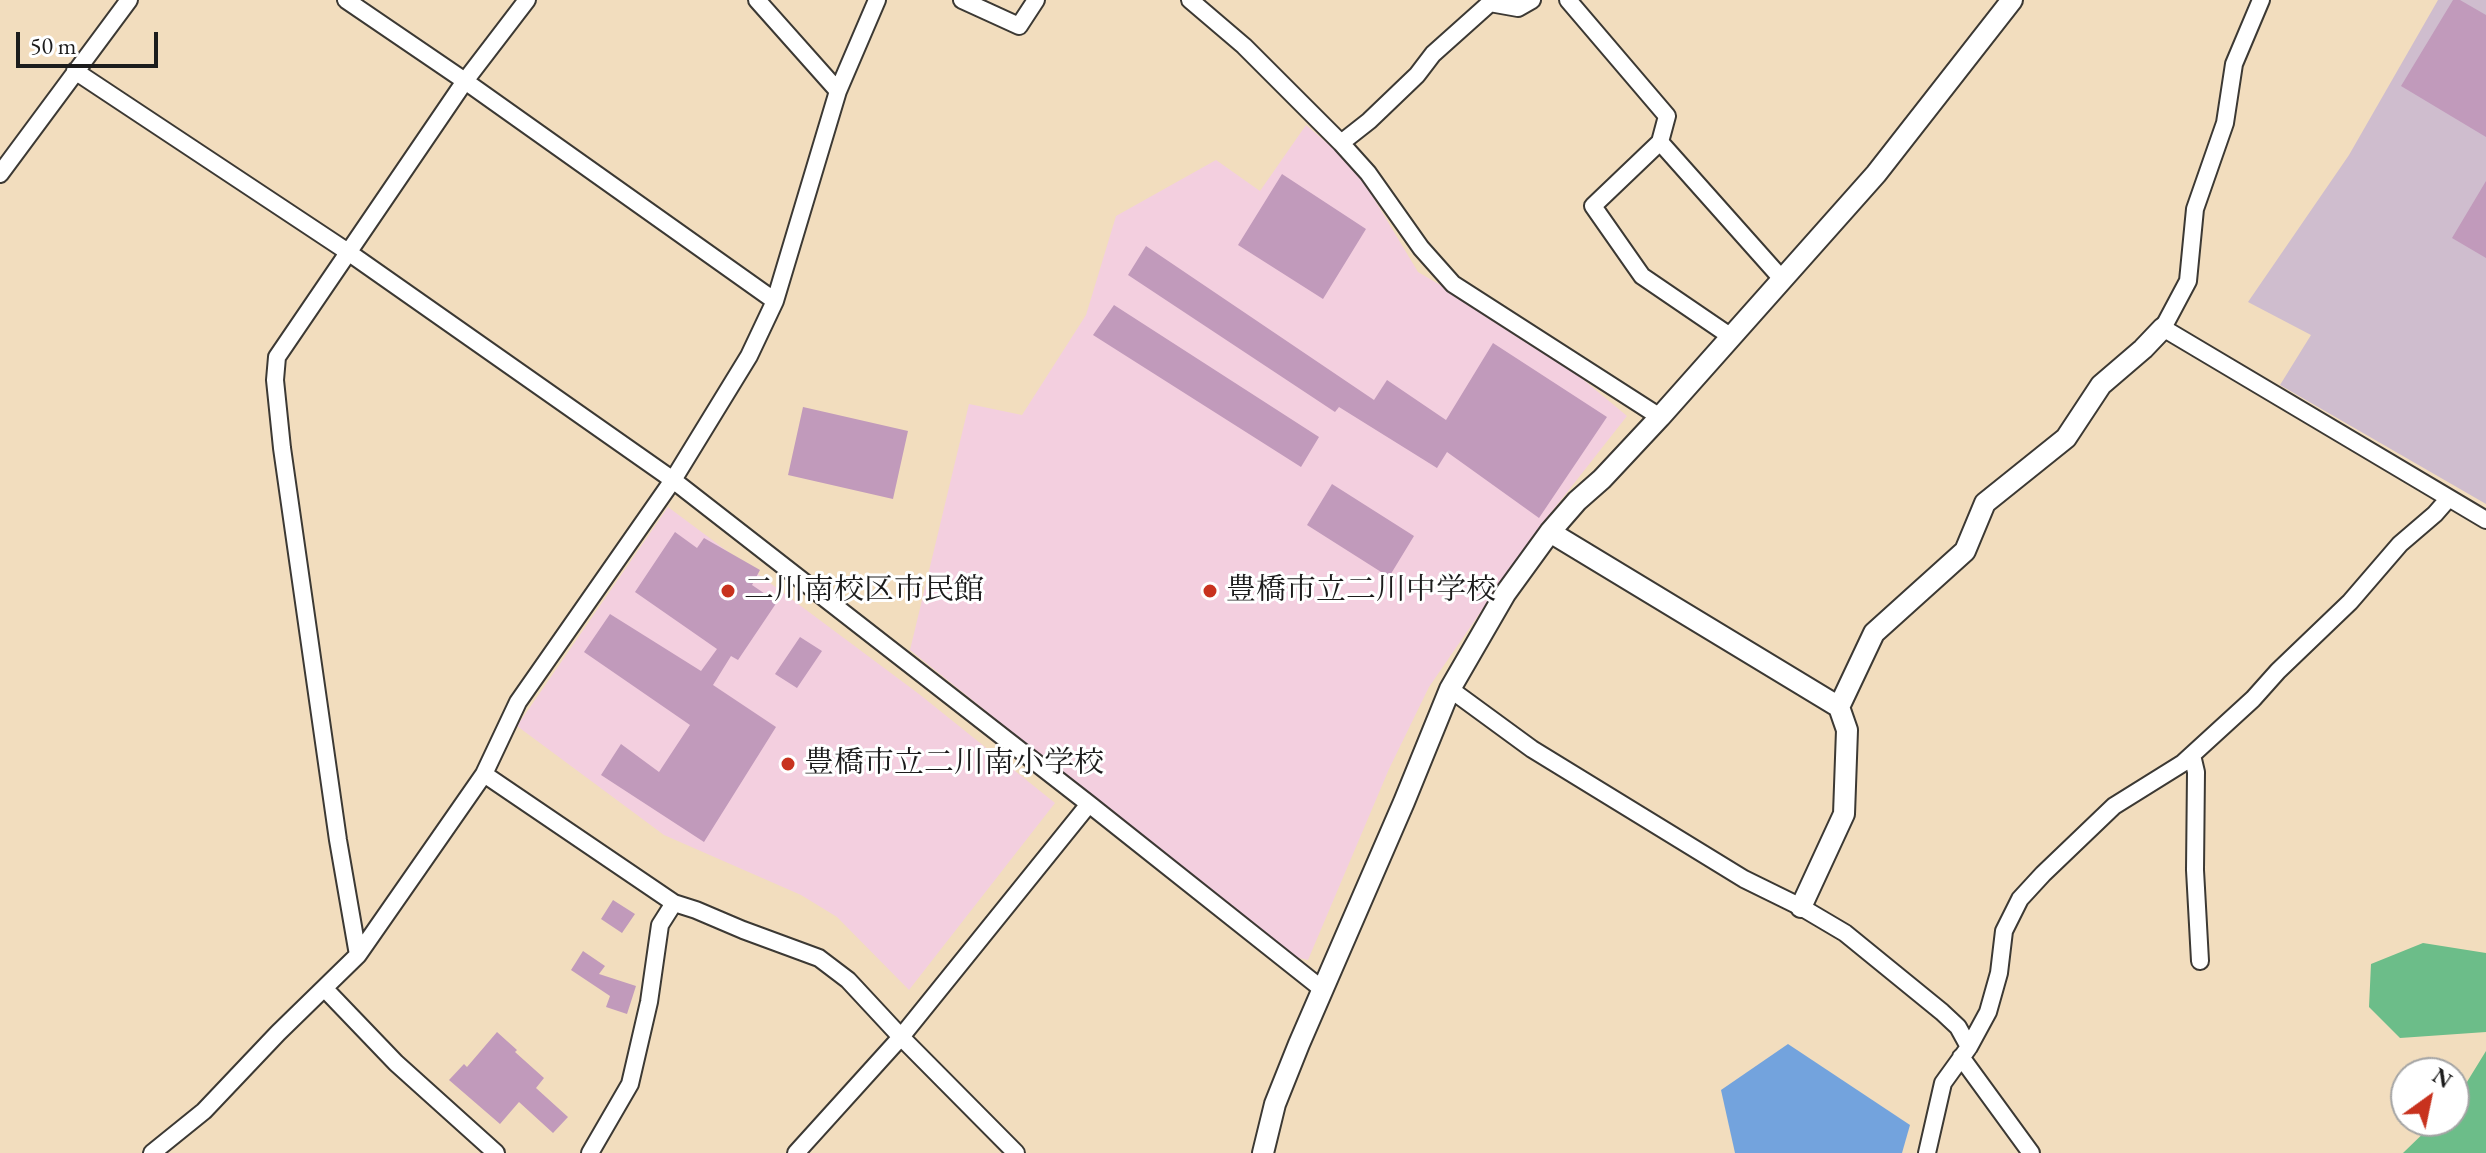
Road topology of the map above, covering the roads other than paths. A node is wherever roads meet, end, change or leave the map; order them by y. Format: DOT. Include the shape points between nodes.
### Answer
graph roads {
  1 [pos="129,0"];
  2 [pos="346,0"];
  3 [pos="527,0"];
  4 [pos="757,0"];
  5 [pos="877,0"];
  6 [pos="962,0"];
  7 [pos="1036,0"];
  8 [pos="1532,0"];
  9 [pos="1568,0"];
  10 [pos="2012,0"];
  11 [pos="2261,0"];
  12 [pos="1192,1"];
  13 [pos="75,71"];
  14 [pos="465,81"];
  15 [pos="838,91"];
  16 [pos="1660,142"];
  17 [pos="1341,143"];
  18 [pos="0,174"];
  19 [pos="348,252"];
  20 [pos="1782,279"];
  21 [pos="775,301"];
  22 [pos="2163,328"];
  23 [pos="1730,336"];
  24 [pos="1660,417"];
  25 [pos="673,480"];
  26 [pos="2449,498"];
  27 [pos="2486,520"];
  28 [pos="1550,532"];
  29 [pos="1450,689"];
  30 [pos="1839,707"];
  31 [pos="2192,755"];
  32 [pos="484,774"];
  33 [pos="1089,804"];
  34 [pos="674,903"];
  35 [pos="1801,907"];
  36 [pos="358,955"];
  37 [pos="2200,961"];
  38 [pos="325,989"];
  39 [pos="1322,989"];
  40 [pos="901,1037"];
  41 [pos="1965,1052"];
  42 [pos="152,1153"];
  43 [pos="496,1153"];
  44 [pos="590,1153"];
  45 [pos="796,1153"];
  46 [pos="1016,1153"];
  47 [pos="1263,1153"];
  48 [pos="1927,1153"];
  49 [pos="2031,1153"];
  1 -- 13 [label="street"];
  2 -- 14 [label="street"];
  3 -- 14 [label="street"];
  4 -- 15 [label="street"];
  5 -- 15 [label="street"];
  6 -- 7 [label="street" via="1019,26"];
  8 -- 17 [label="street" via="1518,8 1490,3"];
  9 -- 16 [label="street" via="1667,116"];
  10 -- 20 [label="street" via="1876,174"];
  11 -- 22 [label="street" via="2234,64 2225,123 2195,209 2188,281"];
  12 -- 17 [label="street"];
  13 -- 18 [label="street"];
  13 -- 19 [label="street"];
  14 -- 19 [label="street"];
  14 -- 21 [label="street"];
  15 -- 21 [label="street"];
  16 -- 20 [label="street"];
  16 -- 23 [label="street" via="1593,206 1642,276"];
  17 -- 24 [label="street" via="1453,284"];
  19 -- 25 [label="street"];
  19 -- 36 [label="street" via="277,357 275,380"];
  20 -- 23 [label="street"];
  21 -- 25 [label="street" via="749,356"];
  22 -- 26 [label="street"];
  22 -- 30 [label="street" via="2101,385 2066,438 1985,503 1965,551 1874,633"];
  23 -- 24 [label="street"];
  24 -- 28 [label="street"];
  25 -- 32 [label="street" via="518,702"];
  25 -- 33 [label="street"];
  26 -- 27 [label="street"];
  26 -- 31 [label="street"];
  28 -- 29 [label="street" via="1505,594"];
  28 -- 30 [label="street"];
  29 -- 35 [label="street" via="1532,749 1744,879"];
  29 -- 39 [label="street"];
  30 -- 35 [label="street" via="1847,730 1844,814"];
  31 -- 37 [label="street"];
  31 -- 41 [label="street" via="2114,806 2020,899 2004,931 1988,1012"];
  32 -- 34 [label="street"];
  32 -- 36 [label="street"];
  33 -- 39 [label="street"];
  33 -- 40 [label="street"];
  34 -- 40 [label="street" via="819,958 848,980"];
  34 -- 44 [label="street" via="660,925 630,1084"];
  35 -- 41 [label="street" via="1845,933 1942,1012 1958,1027"];
  36 -- 38 [label="street"];
  38 -- 42 [label="street" via="204,1111"];
  38 -- 43 [label="street" via="396,1063"];
  39 -- 47 [label="street" via="1275,1104"];
  40 -- 45 [label="street"];
  40 -- 46 [label="street"];
  41 -- 48 [label="street" via="1943,1083"];
  41 -- 49 [label="street"];
}
